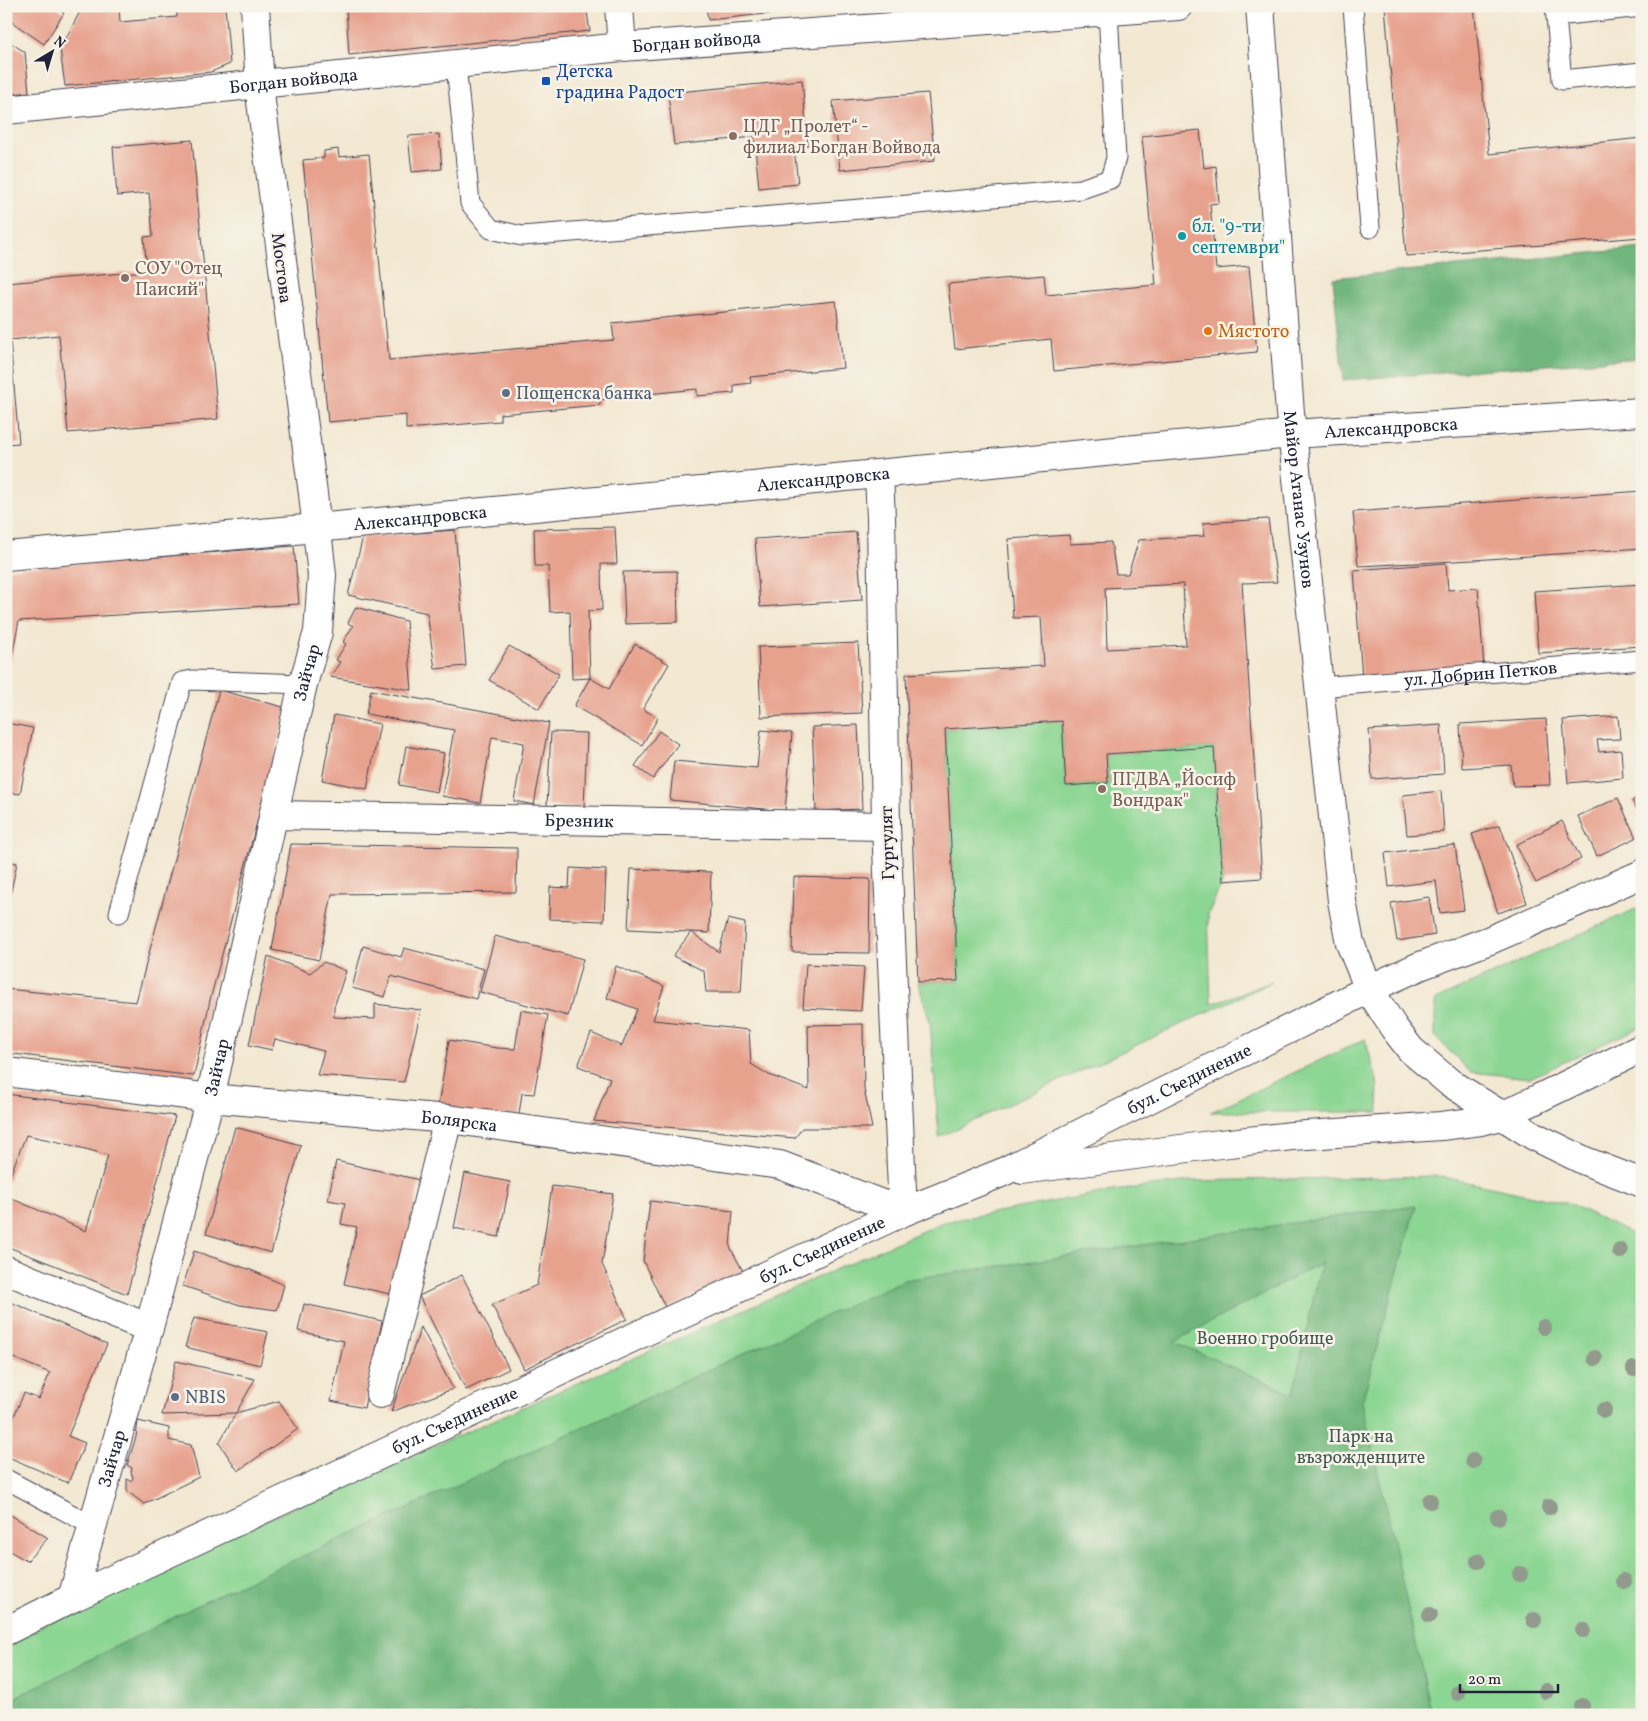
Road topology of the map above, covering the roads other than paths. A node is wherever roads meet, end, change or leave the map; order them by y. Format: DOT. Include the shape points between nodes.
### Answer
graph roads {
  1 [pos="255,6"];
  2 [pos="619,6"];
  3 [pos="1178,6"];
  4 [pos="1260,6"];
  5 [pos="1353,6"];
  6 [pos="1642,7"];
  7 [pos="1555,11"];
  8 [pos="1108,12"];
  9 [pos="622,47"];
  10 [pos="456,65"];
  11 [pos="1642,72"];
  12 [pos="259,85"];
  13 [pos="6,110"];
  14 [pos="1370,228"];
  15 [pos="1642,412"];
  16 [pos="1292,434"];
  17 [pos="879,475"];
  18 [pos="316,528"];
  19 [pos="6,556"];
  20 [pos="1642,660"];
  21 [pos="303,684"];
  22 [pos="1320,687"];
  23 [pos="273,814"];
  24 [pos="886,826"];
  25 [pos="1642,874"];
  26 [pos="119,913"];
  27 [pos="1369,988"];
  28 [pos="1642,1048"];
  29 [pos="6,1072"];
  30 [pos="210,1098"];
  31 [pos="1502,1116"];
  32 [pos="448,1119"];
  33 [pos="1002,1173"];
  34 [pos="1642,1183"];
  35 [pos="903,1212"];
  36 [pos="6,1270"];
  37 [pos="149,1328"];
  38 [pos="380,1394"];
  39 [pos="6,1479"];
  40 [pos="93,1526"];
  41 [pos="72,1598"];
  42 [pos="6,1631"];
  1 -- 12 [label="street, Мостова"];
  2 -- 9 [label="street"];
  3 -- 8 [label="street, Богдан войвода"];
  4 -- 16 [label="street, Майор Атанас Узунов"];
  5 -- 14 [label="lane"];
  6 -- 7 [label="lane"];
  7 -- 11 [label="lane" via="1562,80"];
  8 -- 9 [label="street, Богдан войвода"];
  8 -- 10 [label="lane" via="1116,158 1110,179 1082,189 866,209 522,236 491,230 470,204"];
  9 -- 10 [label="street, Богдан войвода"];
  10 -- 12 [label="street, Богдан войвода"];
  12 -- 13 [label="street, Богдан войвода"];
  12 -- 18 [label="street, Мостова"];
  15 -- 16 [label="street, Александровска"];
  16 -- 17 [label="street, Александровска"];
  16 -- 22 [label="street, Майор Атанас Узунов"];
  17 -- 18 [label="street, Александровска"];
  17 -- 24 [label="street, Гургулят"];
  18 -- 19 [label="street, Александровска"];
  18 -- 21 [label="street, Зайчар" via="322,575 318,632"];
  20 -- 22 [label="lane, ул. Добрин Петков"];
  21 -- 23 [label="street, Зайчар"];
  21 -- 26 [label="lane" via="182,682"];
  22 -- 27 [label="street, Майор Атанас Узунов" via="1346,926"];
  23 -- 24 [label="street, Брезник"];
  23 -- 30 [label="street, Зайчар"];
  24 -- 35 [label="street, Гургулят"];
  25 -- 27 [label="street, бул. Съединение"];
  27 -- 31 [label="street, Майор Атанас Узунов" via="1394,1028 1416,1055 1449,1082"];
  27 -- 33 [label="street, бул. Съединение"];
  28 -- 31 [label="street"];
  29 -- 30 [label="street, Болярска"];
  30 -- 32 [label="street, Болярска"];
  30 -- 37 [label="street, Зайчар"];
  31 -- 33 [label="street" via="1441,1126 1292,1136"];
  31 -- 34 [label="street, Майор Атанас Узунов" via="1585,1161"];
  32 -- 35 [label="street, Болярска" via="780,1165"];
  32 -- 38 [label="street"];
  33 -- 35 [label="street, бул. Съединение"];
  35 -- 41 [label="street, бул. Съединение"];
  36 -- 37 [label="street"];
  37 -- 40 [label="street, Зайчар"];
  39 -- 40 [label="lane"];
  40 -- 41 [label="street, Зайчар"];
  41 -- 42 [label="street, бул. Съединение"];
}
